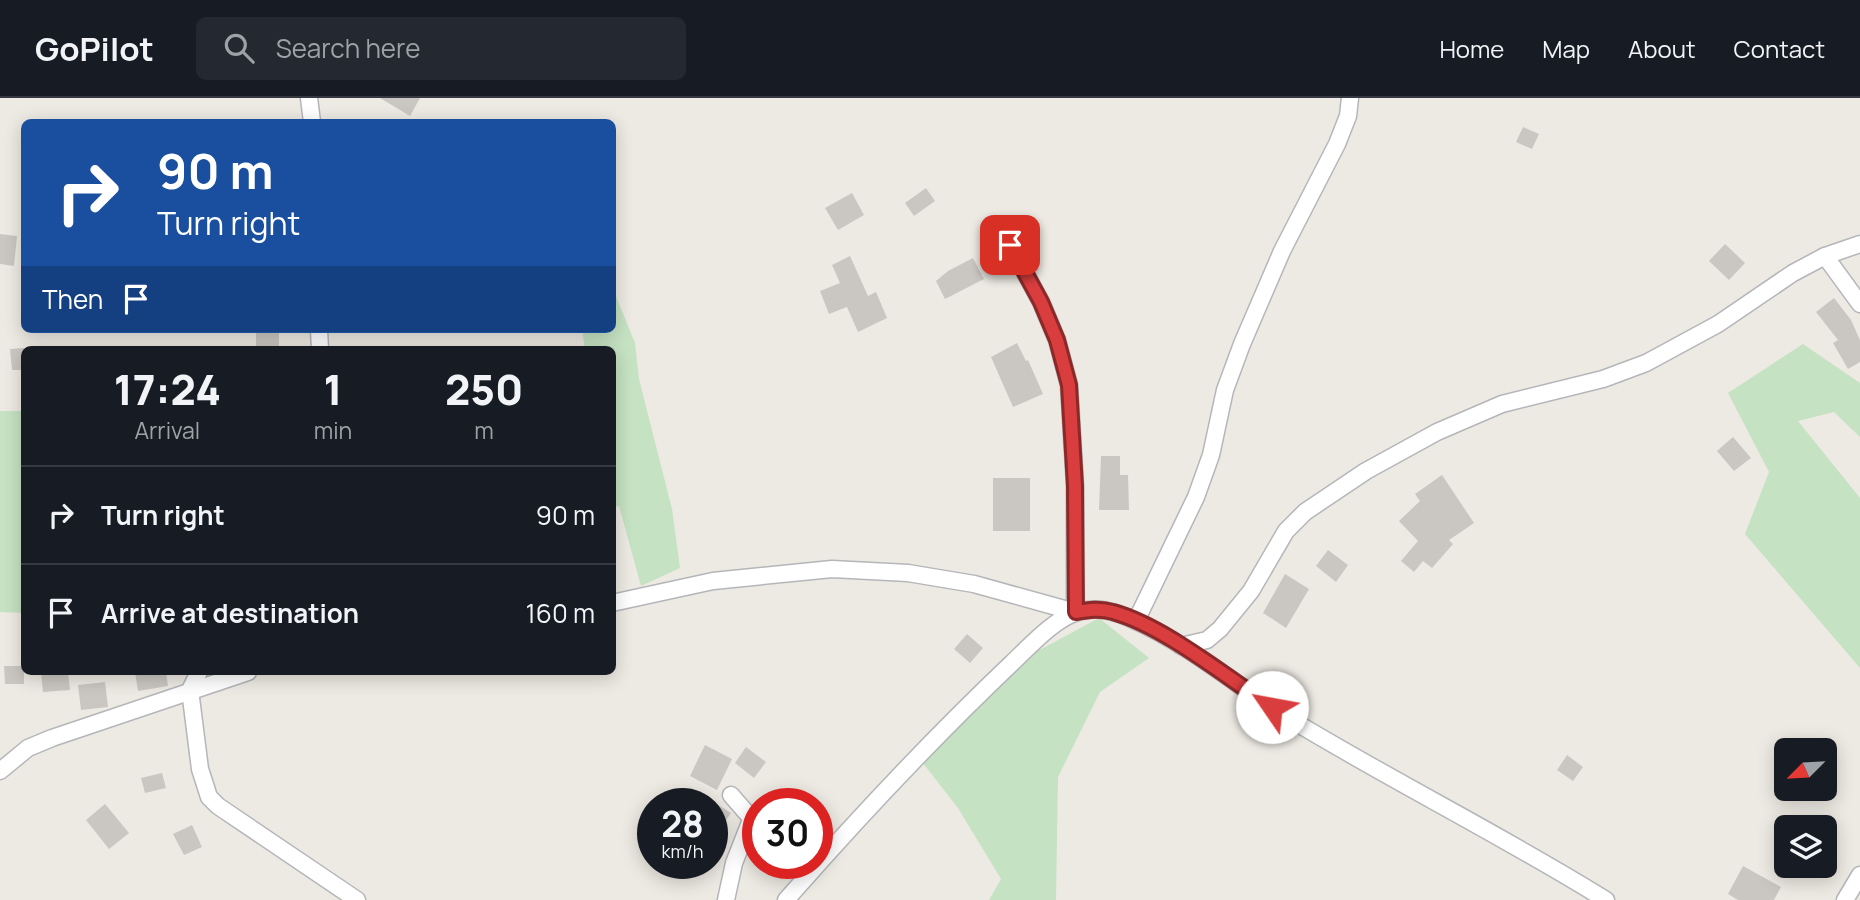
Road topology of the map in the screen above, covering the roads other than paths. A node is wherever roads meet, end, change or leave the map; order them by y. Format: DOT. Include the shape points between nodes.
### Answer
graph roads {
  1 [pos="309,98"];
  2 [pos="1350,98"];
  3 [pos="312,119"];
  4 [pos="1860,244"];
  5 [pos="1010,245"];
  6 [pos="1825,256"];
  7 [pos="1860,304"];
  8 [pos="616,602"];
  9 [pos="1076,612"];
  10 [pos="1136,621"];
  11 [pos="1181,646"];
  12 [pos="198,675"];
  13 [pos="238,675"];
  14 [pos="190,690"];
  15 [pos="0,771"];
  16 [pos="731,795"];
  17 [pos="742,808"];
  18 [pos="742,847"];
  19 [pos="833,849"];
  20 [pos="1860,875"];
  21 [pos="804,879"];
  22 [pos="357,900"];
  23 [pos="726,900"];
  24 [pos="786,900"];
  25 [pos="1606,900"];
  26 [pos="1845,900"];
  1 -- 3 [label="street"];
  2 -- 10 [label="street" via="1337,144 1282,251 1225,390 1196,497"];
  4 -- 6 [label="street"];
  5 -- 9 [label="street" via="1041,302 1069,385"];
  6 -- 7 [label="street"];
  6 -- 11 [label="street" via="1646,363 1603,379 1502,404 1437,432 1366,471 1305,512 1286,531 1251,591 1220,629 1207,640"];
  8 -- 9 [label="street" via="713,581 832,569 974,584"];
  9 -- 10 [label="street" via="1112,611"];
  9 -- 19 [label="street" via="1052,627 984,690"];
  10 -- 11 [label="street"];
  11 -- 25 [label="street" via="1289,718"];
  12 -- 14 [label="street"];
  13 -- 14 [label="street"];
  14 -- 15 [label="street" via="52,738 29,748"];
  14 -- 22 [label="street" via="200,769 209,797"];
  16 -- 17 [label="street"];
  18 -- 23 [label="street"];
  20 -- 26 [label="street"];
  21 -- 24 [label="street"];
}
